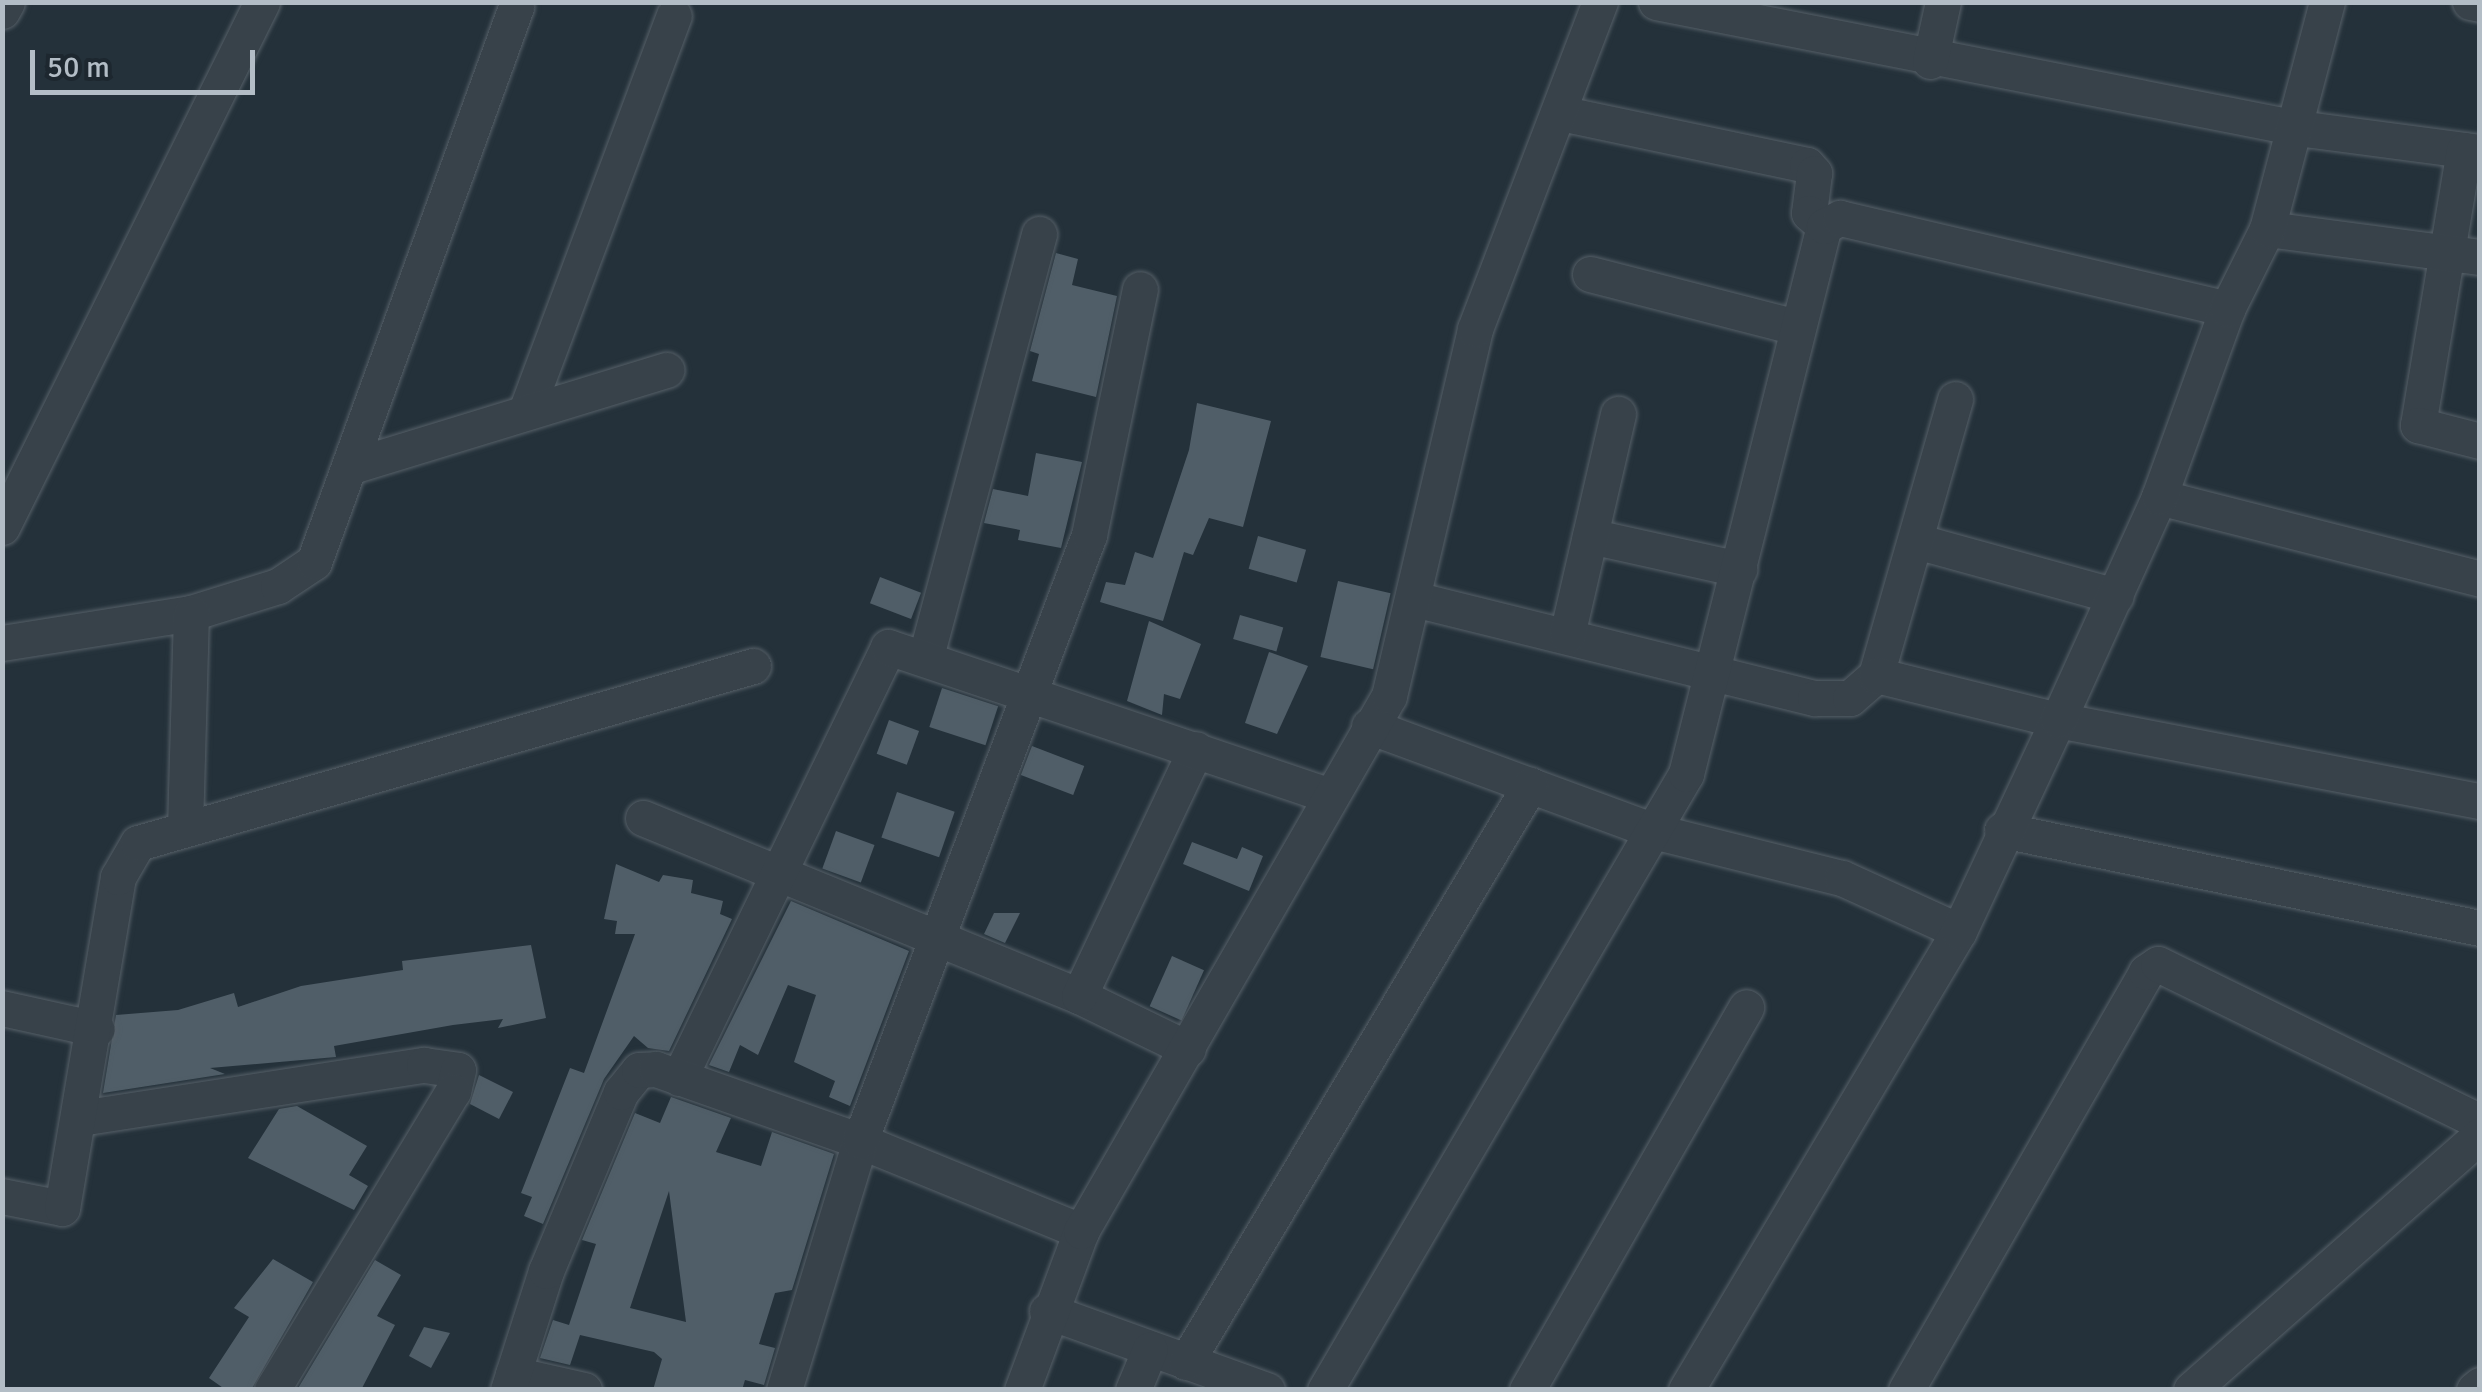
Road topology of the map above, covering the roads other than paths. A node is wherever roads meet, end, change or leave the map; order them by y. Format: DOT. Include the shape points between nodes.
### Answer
graph roads {
  1 [pos="7,2"];
  2 [pos="262,2"];
  3 [pos="1600,2"];
  4 [pos="1656,2"];
  5 [pos="1943,2"];
  6 [pos="2327,2"];
  7 [pos="2470,2"];
  8 [pos="2480,4"];
  9 [pos="516,7"];
  10 [pos="2,11"];
  11 [pos="674,16"];
  12 [pos="1782,16"];
  13 [pos="1930,60"];
  14 [pos="1560,113"];
  15 [pos="2298,128"];
  16 [pos="2472,151"];
  17 [pos="1824,226"];
  18 [pos="2267,230"];
  19 [pos="1040,234"];
  20 [pos="2463,255"];
  21 [pos="1590,274"];
  22 [pos="1140,289"];
  23 [pos="2227,309"];
  24 [pos="1796,327"];
  25 [pos="666,370"];
  26 [pos="1955,399"];
  27 [pos="526,411"];
  28 [pos="1618,414"];
  29 [pos="2480,441"];
  30 [pos="349,467"];
  31 [pos="2159,497"];
  32 [pos="2,528"];
  33 [pos="1590,536"];
  34 [pos="1916,541"];
  35 [pos="1739,569"];
  36 [pos="2480,580"];
  37 [pos="2116,596"];
  38 [pos="1414,599"];
  39 [pos="191,613"];
  40 [pos="1567,634"];
  41 [pos="2,643"];
  42 [pos="926,656"];
  43 [pos="753,666"];
  44 [pos="1715,669"];
  45 [pos="1876,676"];
  46 [pos="1031,693"];
  47 [pos="2058,720"];
  48 [pos="1369,726"];
  49 [pos="1196,749"];
  50 [pos="1530,785"];
  51 [pos="1330,796"];
  52 [pos="2480,801"];
  53 [pos="643,818"];
  54 [pos="185,828"];
  55 [pos="2002,830"];
  56 [pos="1657,832"];
  57 [pos="780,869"];
  58 [pos="2480,928"];
  59 [pos="1959,930"];
  60 [pos="940,937"];
  61 [pos="1079,996"];
  62 [pos="1746,1007"];
  63 [pos="2,1008"];
  64 [pos="97,1029"];
  65 [pos="1188,1049"];
  66 [pos="679,1078"];
  67 [pos="80,1118"];
  68 [pos="2480,1122"];
  69 [pos="2480,1135"];
  70 [pos="860,1141"];
  71 [pos="2,1196"];
  72 [pos="1082,1230"];
  73 [pos="1047,1311"];
  74 [pos="1150,1349"];
  75 [pos="1186,1362"];
  76 [pos="511,1381"];
  77 [pos="272,1390"];
  78 [pos="584,1390"];
  79 [pos="784,1390"];
  80 [pos="1022,1390"];
  81 [pos="1133,1390"];
  82 [pos="1267,1390"];
  83 [pos="1325,1390"];
  84 [pos="1527,1390"];
  85 [pos="1686,1390"];
  86 [pos="1906,1390"];
  87 [pos="2191,1390"];
  1 -- 10 [label="street"];
  2 -- 32 [label="street"];
  3 -- 14 [label="street"];
  4 -- 12 [label="street"];
  5 -- 13 [label="street"];
  6 -- 15 [label="street"];
  7 -- 8 [label="street"];
  9 -- 30 [label="street"];
  11 -- 27 [label="street"];
  12 -- 13 [label="street"];
  13 -- 15 [label="street"];
  14 -- 17 [label="street" via="1807,165 1814,173 1809,213"];
  14 -- 38 [label="street" via="1475,329"];
  15 -- 16 [label="street"];
  15 -- 18 [label="street"];
  16 -- 20 [label="street"];
  17 -- 23 [label="street" via="1840,218"];
  17 -- 24 [label="street"];
  18 -- 20 [label="street"];
  18 -- 23 [label="street"];
  19 -- 42 [label="street"];
  20 -- 29 [label="street" via="2418,425"];
  21 -- 24 [label="street"];
  22 -- 46 [label="street" via="1089,535"];
  23 -- 31 [label="street"];
  24 -- 35 [label="street"];
  25 -- 27 [label="street"];
  26 -- 34 [label="street"];
  27 -- 30 [label="street"];
  28 -- 33 [label="street"];
  30 -- 39 [label="street" via="314,562 301,577"];
  31 -- 36 [label="street"];
  31 -- 37 [label="street"];
  33 -- 35 [label="street"];
  33 -- 40 [label="street"];
  34 -- 37 [label="street"];
  34 -- 45 [label="street"];
  35 -- 44 [label="street"];
  37 -- 47 [label="street"];
  38 -- 40 [label="street"];
  38 -- 48 [label="street" via="1389,696"];
  39 -- 41 [label="street"];
  39 -- 54 [label="street"];
  40 -- 44 [label="street"];
  42 -- 46 [label="street"];
  42 -- 57 [label="street" via="888,647 880,653"];
  43 -- 54 [label="street"];
  44 -- 45 [label="street" via="1815,698 1850,698"];
  44 -- 56 [label="street" via="1686,774"];
  45 -- 47 [label="street"];
  46 -- 49 [label="street"];
  46 -- 60 [label="street"];
  47 -- 52 [label="street"];
  47 -- 55 [label="street"];
  48 -- 50 [label="street"];
  48 -- 51 [label="street"];
  49 -- 51 [label="street"];
  49 -- 61 [label="street"];
  50 -- 56 [label="street"];
  50 -- 75 [label="street"];
  51 -- 65 [label="street"];
  53 -- 57 [label="street"];
  54 -- 64 [label="street" via="138,843 127,855 118,877"];
  55 -- 58 [label="street"];
  55 -- 59 [label="street"];
  56 -- 59 [label="street" via="1842,878"];
  56 -- 83 [label="street"];
  57 -- 60 [label="street"];
  57 -- 66 [label="street"];
  59 -- 85 [label="street"];
  60 -- 61 [label="street"];
  60 -- 70 [label="street"];
  61 -- 65 [label="street"];
  62 -- 84 [label="street"];
  63 -- 64 [label="street"];
  64 -- 67 [label="street"];
  65 -- 72 [label="street"];
  66 -- 70 [label="street"];
  66 -- 76 [label="street" via="639,1070 621,1092 546,1271"];
  67 -- 71 [label="street" via="62,1208"];
  67 -- 77 [label="street" via="424,1064 458,1070 453,1092"];
  68 -- 86 [label="street" via="2158,964 2146,972"];
  69 -- 87 [label="street"];
  70 -- 72 [label="street"];
  70 -- 79 [label="street"];
  72 -- 73 [label="street"];
  73 -- 74 [label="street"];
  73 -- 80 [label="street"];
  74 -- 75 [label="street"];
  74 -- 81 [label="street"];
  75 -- 82 [label="street"];
  76 -- 78 [label="street"];
}
